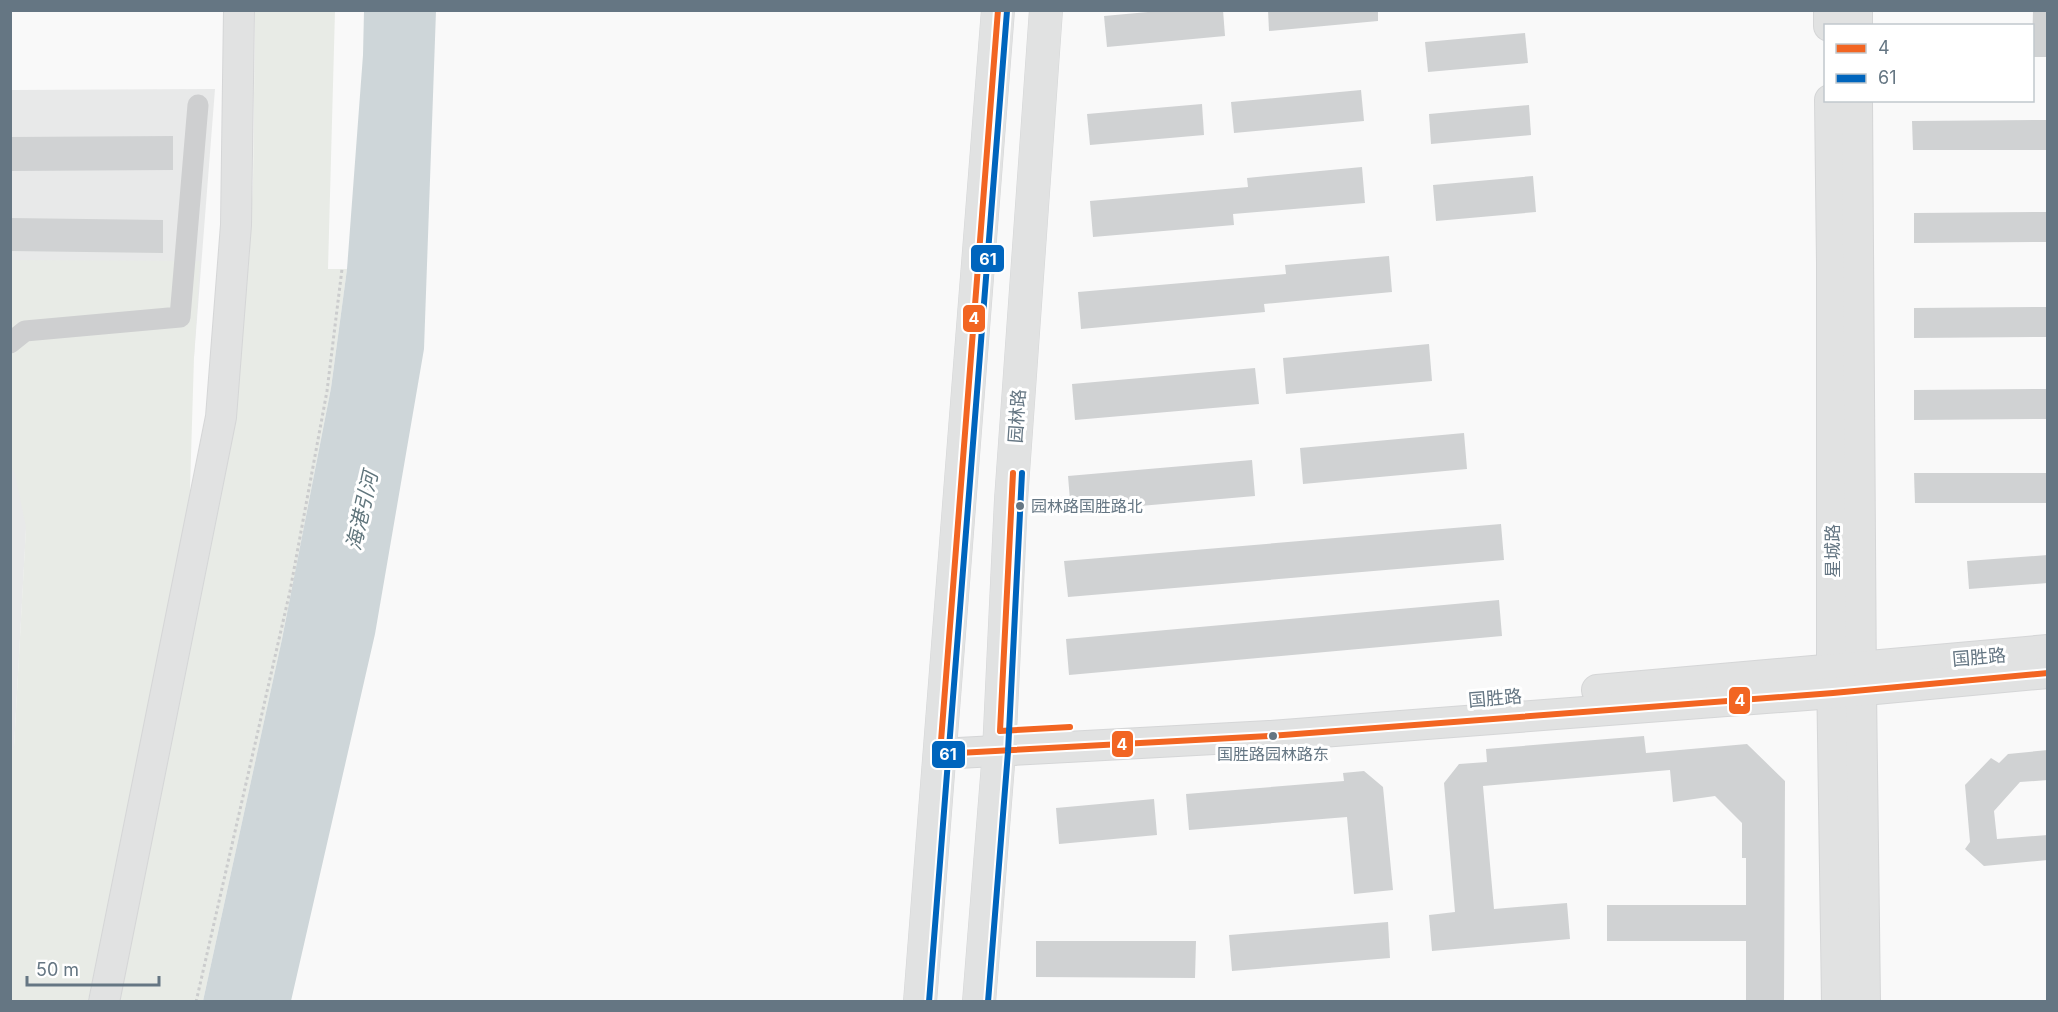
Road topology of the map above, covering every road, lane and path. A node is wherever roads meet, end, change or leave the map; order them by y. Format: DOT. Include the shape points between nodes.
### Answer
graph roads {
  1 [pos="239,10"];
  2 [pos="998,10"];
  3 [pos="1046,10"];
  4 [pos="1830,102"];
  5 [pos="1857,102"];
  6 [pos="198,105"];
  7 [pos="342,269"];
  8 [pos="10,343"];
  9 [pos="2048,651"];
  10 [pos="2048,673"];
  11 [pos="1847,680"];
  12 [pos="999,742"];
  13 [pos="941,744"];
  14 [pos="104,1002"];
  15 [pos="196,1002"];
  16 [pos="920,1002"];
  17 [pos="979,1002"];
  18 [pos="1837,1002"];
  19 [pos="1865,1002"];
  1 -- 14 [label="street" via="236,225 221,417"];
  2 -- 13 [label="main road"];
  3 -- 12 [label="main road, 园林路" via="1011,500"];
  4 -- 11 [label="street, 星城路"];
  5 -- 11 [label="street, 星城路"];
  6 -- 8 [label="street" via="180,317 25,331"];
  7 -- 15 [label="path" via="327,391 290,591"];
  9 -- 11 [label="street, 国胜路"];
  10 -- 11 [label="street, 国胜路"];
  11 -- 12 [label="street, 国胜路" via="1328,712"];
  11 -- 18 [label="street, 星城路"];
  11 -- 19 [label="street, 星城路"];
  12 -- 13 [label="street, 国胜路"];
  12 -- 17 [label="main road, 园林路"];
  13 -- 16 [label="main road"];
}
